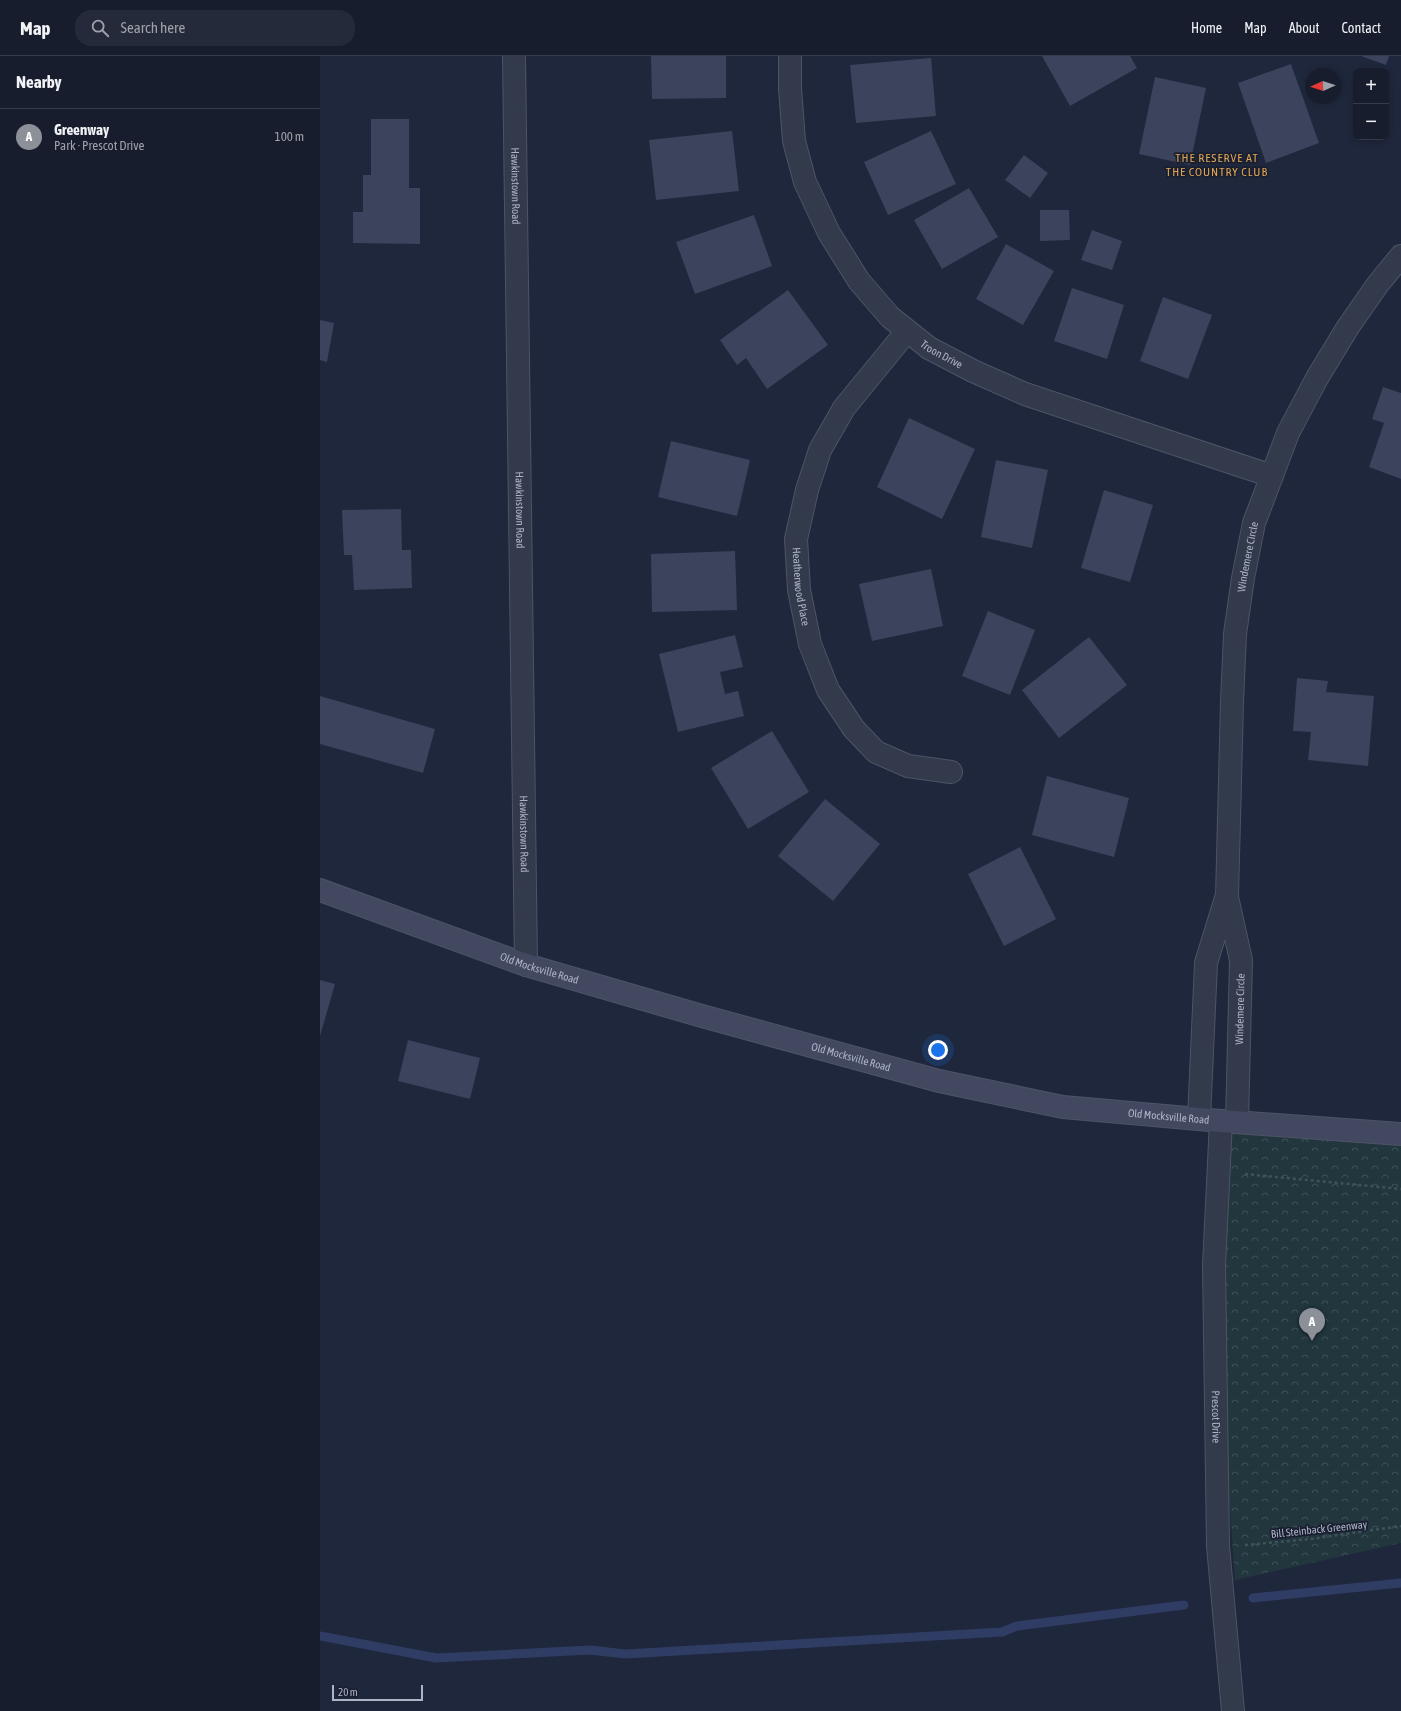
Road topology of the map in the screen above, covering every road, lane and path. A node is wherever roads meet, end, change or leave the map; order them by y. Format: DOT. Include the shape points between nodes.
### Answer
graph roads {
  1 [pos="514,56"];
  2 [pos="790,56"];
  3 [pos="1401,256"];
  4 [pos="907,331"];
  5 [pos="1272,476"];
  6 [pos="951,772"];
  7 [pos="320,890"];
  8 [pos="1227,897"];
  9 [pos="526,965"];
  10 [pos="1200,1119"];
  11 [pos="1229,1122"];
  12 [pos="1401,1134"];
  13 [pos="1218,1172"];
  14 [pos="1401,1189"];
  15 [pos="1401,1526"];
  16 [pos="1238,1545"];
  17 [pos="1233,1711"];
  1 -- 9 [label="street, Hawkinstown Road"];
  2 -- 4 [label="street, Troon Drive" via="794,141 805,182 829,233 859,281 890,318"];
  3 -- 5 [label="street, Windemere Circle" via="1361,308 1317,378 1288,433"];
  4 -- 5 [label="street, Troon Drive" via="935,351 1025,394"];
  4 -- 6 [label="street, Heatherwood Place" via="844,408 820,450 807,490 796,539 799,590 810,644 828,690 854,729 876,752 908,766"];
  5 -- 8 [label="street, Windemere Circle" via="1254,523 1235,634"];
  7 -- 9 [label="street, Old Mocksville Road"];
  8 -- 10 [label="street, Windemere Circle" via="1206,963"];
  8 -- 11 [label="street, Windemere Circle" via="1241,960"];
  9 -- 10 [label="street, Old Mocksville Road" via="938,1081 1063,1107"];
  10 -- 11 [label="street, Old Mocksville Road"];
  11 -- 12 [label="street, Old Mocksville Road"];
  11 -- 13 [label="street, Prescot Drive"];
  13 -- 14 [label="path"];
  13 -- 17 [label="street, Prescot Drive" via="1214,1265 1218,1546"];
  15 -- 16 [label="path, Bill Steinback Greenway" via="1311,1539"];
}
